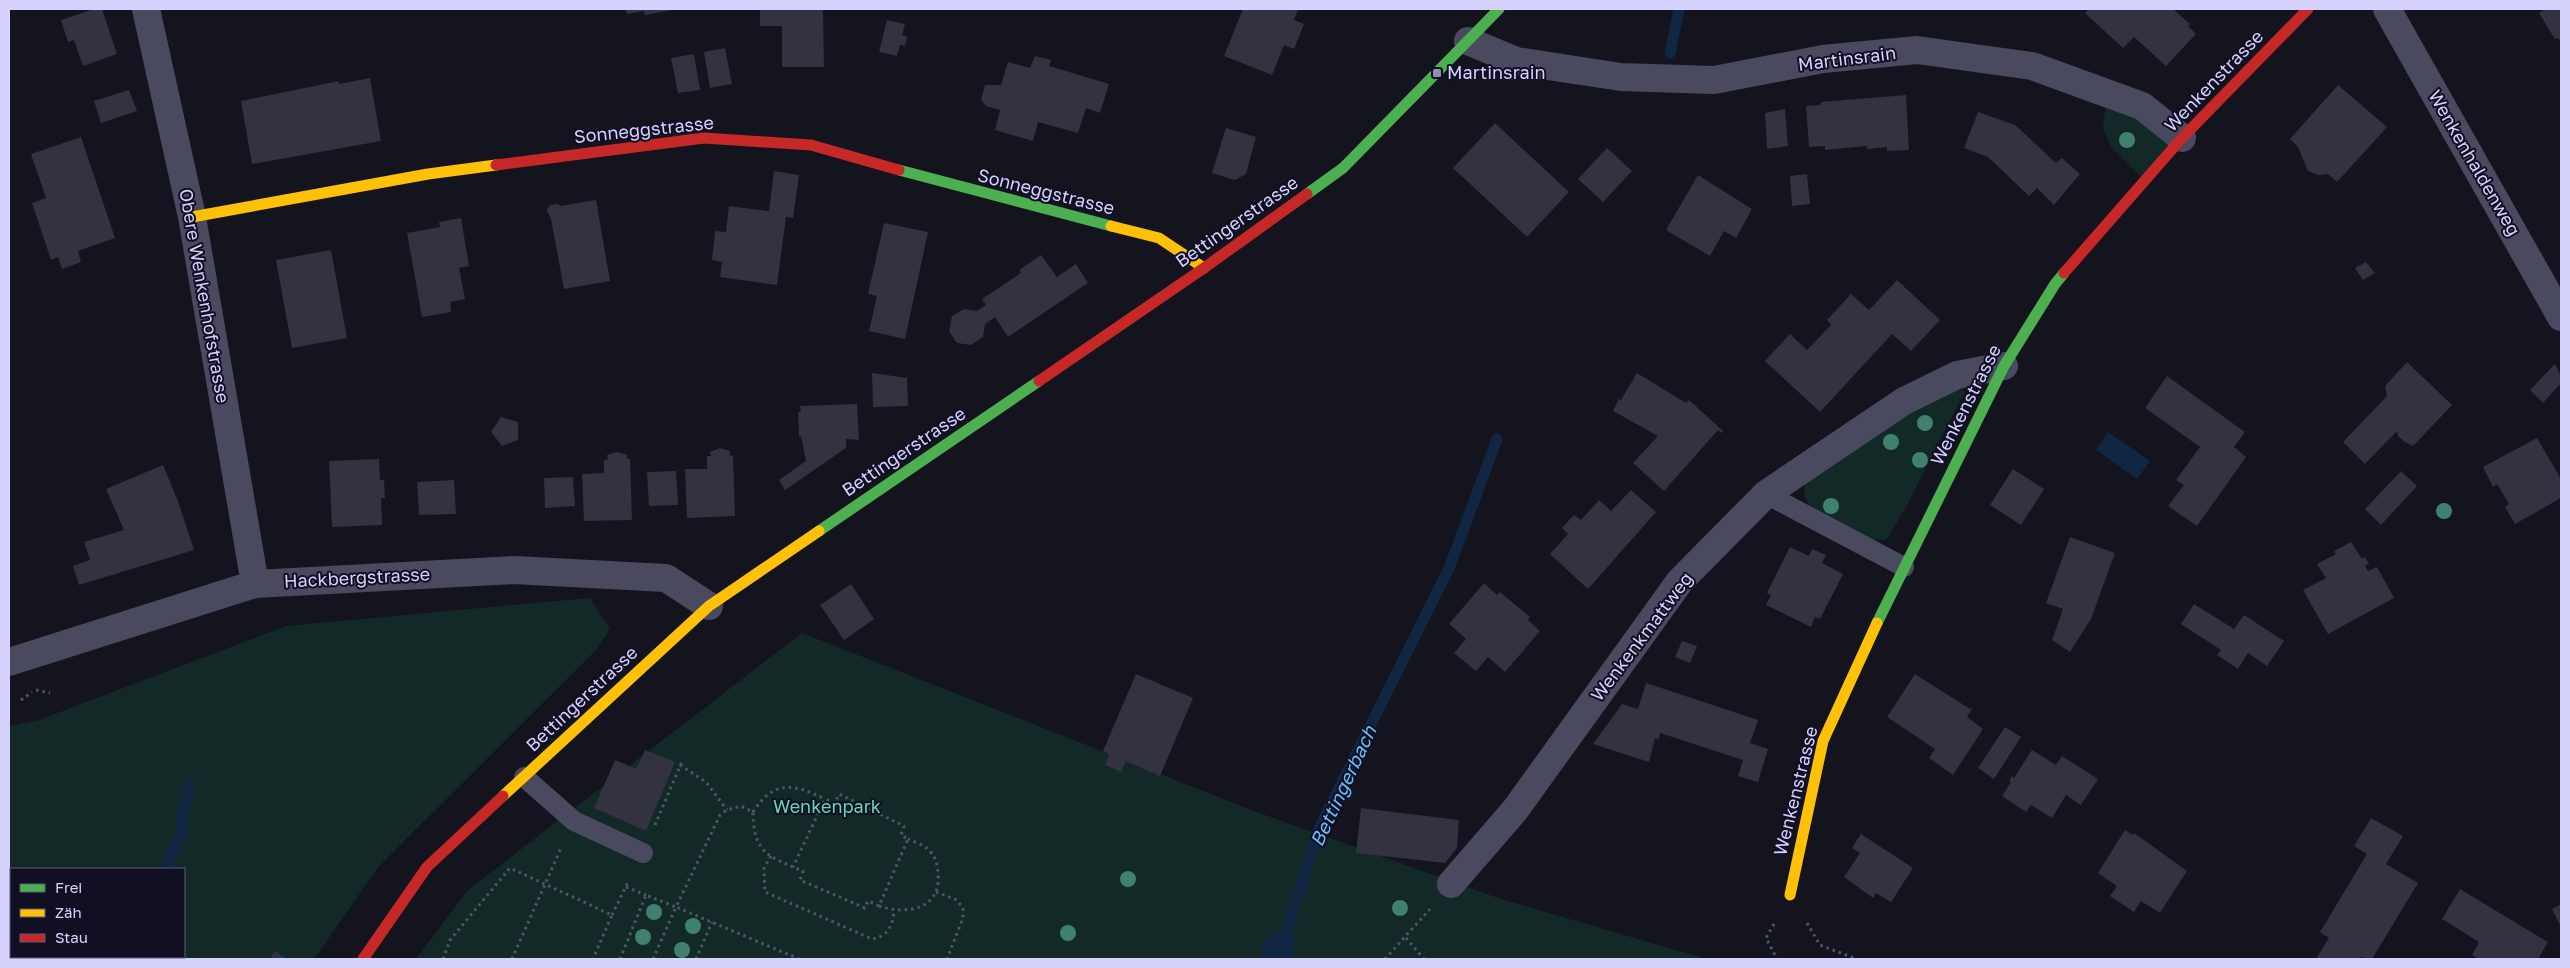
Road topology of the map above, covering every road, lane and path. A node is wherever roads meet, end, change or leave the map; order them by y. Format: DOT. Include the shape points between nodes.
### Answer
graph roads {
  1 [pos="146,9"];
  2 [pos="1499,9"];
  3 [pos="2308,9"];
  4 [pos="2387,9"];
  5 [pos="1468,41"];
  6 [pos="2182,138"];
  7 [pos="192,217"];
  8 [pos="1204,268"];
  9 [pos="2561,317"];
  10 [pos="2004,366"];
  11 [pos="1766,494"];
  12 [pos="1904,567"];
  13 [pos="255,584"];
  14 [pos="709,606"];
  15 [pos="9,662"];
  16 [pos="35,690"];
  17 [pos="21,700"];
  18 [pos="683,759"];
  19 [pos="680,765"];
  20 [pos="524,777"];
  21 [pos="825,799"];
  22 [pos="727,810"];
  23 [pos="753,812"];
  24 [pos="574,821"];
  25 [pos="908,839"];
  26 [pos="643,853"];
  27 [pos="771,856"];
  28 [pos="792,867"];
  29 [pos="544,884"];
  30 [pos="1451,884"];
  31 [pos="936,891"];
  32 [pos="646,895"];
  33 [pos="1790,895"];
  34 [pos="879,906"];
  35 [pos="676,908"];
  36 [pos="894,911"];
  37 [pos="612,915"];
  38 [pos="712,922"];
  39 [pos="1406,938"];
  40 [pos="362,959"];
  41 [pos="443,959"];
  42 [pos="512,959"];
  43 [pos="593,959"];
  44 [pos="620,959"];
  45 [pos="653,959"];
  46 [pos="696,959"];
  47 [pos="799,959"];
  48 [pos="947,959"];
  49 [pos="1385,959"];
  50 [pos="1424,959"];
  51 [pos="1856,959"];
  1 -- 7 [label="street, Obere Wenkenhofstrasse"];
  2 -- 5 [label="street, Bettingerstrasse"];
  3 -- 6 [label="street, Wenkenstrasse"];
  4 -- 9 [label="street, Wenkenhaldenweg"];
  5 -- 6 [label="street, Martinsrain" via="1516,61 1621,77 1714,80 1823,59 1917,50 2032,66 2142,106"];
  5 -- 8 [label="street, Bettingerstrasse" via="1344,168"];
  6 -- 10 [label="street, Wenkenstrasse" via="2055,284"];
  7 -- 8 [label="street, Sonneggstrasse" via="428,174 704,138 811,145 1002,200 1159,238"];
  7 -- 13 [label="street, Obere Wenkenhofstrasse"];
  8 -- 14 [label="street, Bettingerstrasse"];
  10 -- 11 [label="street, Wenkenkmattweg" via="1957,375 1904,401"];
  10 -- 12 [label="street, Wenkenstrasse"];
  11 -- 12 [label="lane"];
  11 -- 30 [label="street, Wenkenkmattweg" via="1680,581 1515,810"];
  12 -- 33 [label="street, Wenkenstrasse" via="1823,741"];
  13 -- 14 [label="street, Hackbergstrasse" via="523,570 666,578"];
  13 -- 15 [label="street, Hackbergstrasse"];
  14 -- 20 [label="street, Bettingerstrasse"];
  16 -- 17 [label="path"];
  18 -- 19 [label="path"];
  19 -- 22 [label="path" via="706,782"];
  19 -- 26 [label="path"];
  20 -- 24 [label="lane"];
  20 -- 40 [label="street, Bettingerstrasse" via="427,867"];
  21 -- 23 [label="path" via="806,790 786,786 770,792"];
  21 -- 25 [label="path" via="835,803 839,794 904,826 901,835"];
  21 -- 28 [label="path"];
  22 -- 23 [label="path" via="742,806"];
  22 -- 35 [label="path" via="720,815"];
  23 -- 27 [label="path" via="755,838 763,852"];
  24 -- 26 [label="lane"];
  24 -- 29 [label="path"];
  25 -- 31 [label="path" via="928,849 937,863 939,885"];
  25 -- 34 [label="path"];
  27 -- 28 [label="path"];
  27 -- 36 [label="path" via="764,868 765,892 872,939 887,933 894,921"];
  28 -- 34 [label="path" via="803,871 800,880 865,908 868,901"];
  29 -- 37 [label="path"];
  29 -- 41 [label="path" via="510,868 450,940"];
  29 -- 42 [label="path"];
  30 -- 39 [label="path"];
  31 -- 36 [label="path" via="932,899 912,910"];
  31 -- 48 [label="path" via="957,900 964,908"];
  32 -- 35 [label="path"];
  32 -- 37 [label="path" via="627,885"];
  32 -- 44 [label="path"];
  33 -- 51 [label="path" via="1820,945"];
  34 -- 36 [label="path"];
  35 -- 38 [label="path"];
  35 -- 45 [label="path"];
  37 -- 43 [label="path"];
  38 -- 46 [label="path"];
  38 -- 47 [label="path"];
  39 -- 49 [label="path"];
  39 -- 50 [label="path"];
}
